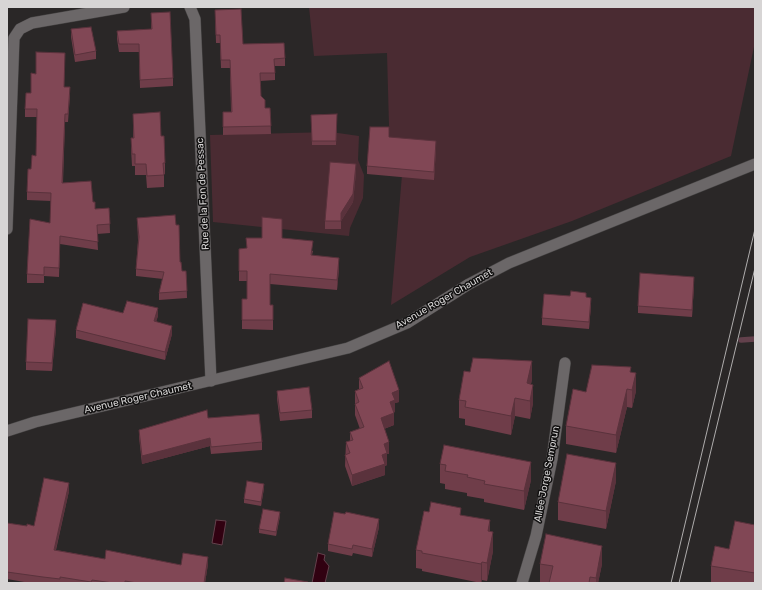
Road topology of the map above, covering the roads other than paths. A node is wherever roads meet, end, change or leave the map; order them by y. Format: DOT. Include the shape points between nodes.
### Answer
graph roads {
  1 [pos="124,7"];
  2 [pos="190,7"];
  3 [pos="755,164"];
  4 [pos="7,229"];
  5 [pos="565,363"];
  6 [pos="211,381"];
  7 [pos="7,431"];
  8 [pos="522,583"];
  1 -- 4 [label="street" via="32,23 20,29 14,38"];
  2 -- 6 [label="street, Rue de la Fon de Pessac" via="195,19"];
  3 -- 6 [label="street, Avenue Roger Chaumet" via="508,263 406,323 348,348"];
  5 -- 8 [label="street, Allée Jorge Semprun" via="552,459 536,536"];
  6 -- 7 [label="street, Avenue Roger Chaumet" via="42,420"];
}
